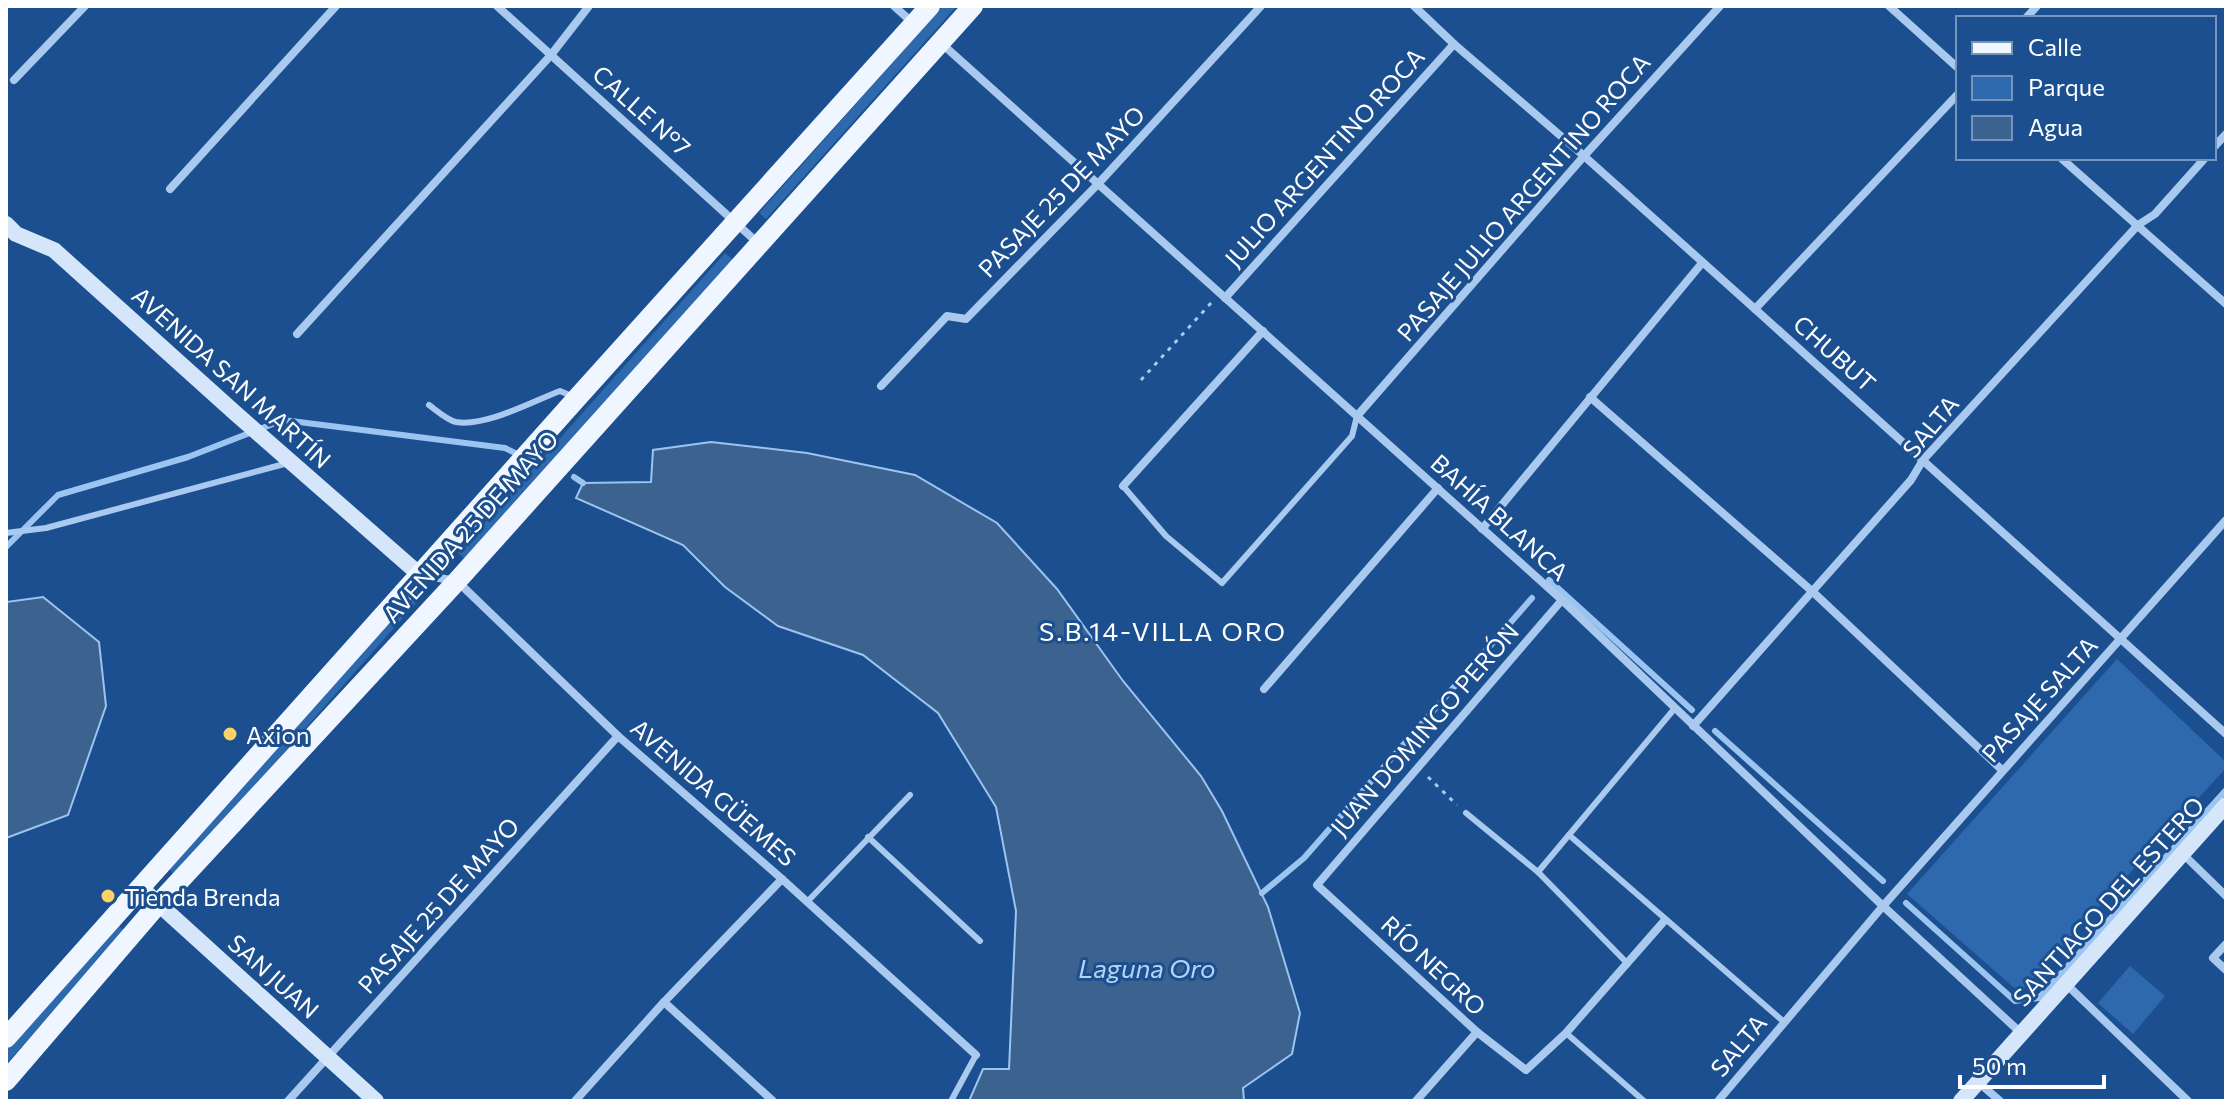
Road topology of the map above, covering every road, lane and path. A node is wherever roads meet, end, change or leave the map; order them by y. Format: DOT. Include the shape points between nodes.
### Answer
graph roads {
  1 [pos="85,6"];
  2 [pos="336,6"];
  3 [pos="497,6"];
  4 [pos="589,6"];
  5 [pos="894,6"];
  6 [pos="930,6"];
  7 [pos="973,6"];
  8 [pos="1261,6"];
  9 [pos="1414,6"];
  10 [pos="1720,6"];
  11 [pos="1889,6"];
  12 [pos="915,24"];
  13 [pos="941,43"];
  14 [pos="1454,44"];
  15 [pos="551,55"];
  16 [pos="1956,66"];
  17 [pos="14,80"];
  18 [pos="1956,96"];
  19 [pos="1584,156"];
  20 [pos="2063,160"];
  21 [pos="2203,160"];
  22 [pos="1098,184"];
  23 [pos="170,189"];
  24 [pos="736,222"];
  25 [pos="6,224"];
  26 [pos="2138,225"];
  27 [pos="760,245"];
  28 [pos="1702,263"];
  29 [pos="1225,298"];
  30 [pos="2226,304"];
  31 [pos="1755,309"];
  32 [pos="1263,331"];
  33 [pos="297,334"];
  34 [pos="1141,380"];
  35 [pos="881,386"];
  36 [pos="1590,397"];
  37 [pos="577,398"];
  38 [pos="429,405"];
  39 [pos="1357,416"];
  40 [pos="1923,460"];
  41 [pos="292,462"];
  42 [pos="1123,486"];
  43 [pos="1438,488"];
  44 [pos="2226,520"];
  45 [pos="1482,529"];
  46 [pos="6,533"];
  47 [pos="420,575"];
  48 [pos="457,581"];
  49 [pos="1813,592"];
  50 [pos="1562,600"];
  51 [pos="2120,638"];
  52 [pos="1264,689"];
  53 [pos="1675,708"];
  54 [pos="1693,726"];
  55 [pos="2226,734"];
  56 [pos="618,736"];
  57 [pos="1417,767"];
  58 [pos="2002,770"];
  59 [pos="910,795"];
  60 [pos="2226,805"];
  61 [pos="1466,813"];
  62 [pos="1569,835"];
  63 [pos="868,837"];
  64 [pos="2183,854"];
  65 [pos="1538,872"];
  66 [pos="782,879"];
  67 [pos="1317,885"];
  68 [pos="140,887"];
  69 [pos="2226,896"];
  70 [pos="807,902"];
  71 [pos="159,903"];
  72 [pos="1883,906"];
  73 [pos="1665,920"];
  74 [pos="980,941"];
  75 [pos="2226,944"];
  76 [pos="1627,963"];
  77 [pos="2226,970"];
  78 [pos="2066,984"];
  79 [pos="664,1002"];
  80 [pos="1784,1022"];
  81 [pos="1477,1032"];
  82 [pos="1566,1033"];
  83 [pos="2022,1033"];
  84 [pos="6,1038"];
  85 [pos="976,1055"];
  86 [pos="328,1056"];
  87 [pos="6,1081"];
  88 [pos="1978,1082"];
  89 [pos="288,1101"];
  90 [pos="376,1101"];
  91 [pos="575,1101"];
  92 [pos="773,1101"];
  93 [pos="951,1101"];
  94 [pos="1416,1101"];
  95 [pos="1644,1101"];
  96 [pos="1718,1101"];
  97 [pos="1961,1101"];
  98 [pos="2000,1101"];
  99 [pos="2188,1101"];
  1 -- 17 [label="street"];
  2 -- 23 [label="street"];
  3 -- 15 [label="street, CALLE N°7"];
  4 -- 15 [label="street"];
  5 -- 12 [label="street"];
  6 -- 12 [label="main road, AVENIDA 25 DE MAYO"];
  7 -- 13 [label="main road, AVENIDA 25 DE MAYO"];
  8 -- 22 [label="street, PASAJE 25 DE MAYO"];
  9 -- 14 [label="street, CHUBUT"];
  10 -- 19 [label="street, PASAJE JULIO ARGENTINO ROCA"];
  11 -- 16 [label="street"];
  12 -- 24 [label="main road, AVENIDA 25 DE MAYO"];
  13 -- 22 [label="street, BAHÍA BLANCA"];
  13 -- 27 [label="main road, AVENIDA 25 DE MAYO"];
  14 -- 19 [label="street, CHUBUT"];
  14 -- 29 [label="street, JULIO ARGENTINO ROCA"];
  15 -- 24 [label="street, CALLE N°7"];
  15 -- 33 [label="street"];
  18 -- 31 [label="street"];
  19 -- 28 [label="street, CHUBUT"];
  19 -- 39 [label="street, PASAJE JULIO ARGENTINO ROCA"];
  20 -- 26 [label="street"];
  21 -- 26 [label="street, SALTA" via="2155,214"];
  22 -- 29 [label="street, BAHÍA BLANCA"];
  22 -- 35 [label="street, PASAJE 25 DE MAYO" via="966,319 947,316"];
  24 -- 27 [label="street, CALLE N°7"];
  24 -- 37 [label="main road, AVENIDA 25 DE MAYO"];
  25 -- 41 [label="street, AVENIDA SAN MARTÍN" via="16,234 54,250"];
  26 -- 30 [label="street"];
  26 -- 40 [label="street, SALTA"];
  27 -- 48 [label="main road, AVENIDA 25 DE MAYO"];
  28 -- 31 [label="street, CHUBUT"];
  28 -- 36 [label="street"];
  29 -- 32 [label="street, BAHÍA BLANCA"];
  29 -- 34 [label="path" via="1208,304"];
  31 -- 40 [label="street, CHUBUT"];
  32 -- 39 [label="street, BAHÍA BLANCA"];
  32 -- 42 [label="street"];
  36 -- 45 [label="street"];
  36 -- 49 [label="street"];
  37 -- 38 [label="lane" via="560,391 491,420 454,422"];
  37 -- 47 [label="main road, AVENIDA 25 DE MAYO"];
  39 -- 42 [label="lane" via="1352,436 1222,583 1166,536"];
  39 -- 43 [label="street, BAHÍA BLANCA"];
  40 -- 49 [label="street, SALTA"];
  40 -- 51 [label="street, CHUBUT"];
  41 -- 46 [label="lane" via="46,528"];
  41 -- 47 [label="street, AVENIDA SAN MARTÍN"];
  43 -- 45 [label="street, BAHÍA BLANCA"];
  43 -- 52 [label="street"];
  44 -- 51 [label="street, PASAJE SALTA"];
  45 -- 50 [label="street, BAHÍA BLANCA"];
  47 -- 48 [label="street"];
  47 -- 68 [label="main road, AVENIDA 25 DE MAYO"];
  48 -- 56 [label="street, AVENIDA GÜEMES"];
  48 -- 71 [label="main road, AVENIDA 25 DE MAYO"];
  49 -- 54 [label="street, SALTA"];
  49 -- 58 [label="street"];
  50 -- 53 [label="street, BAHÍA BLANCA"];
  50 -- 57 [label="street, JUAN DOMINGO PERÓN"];
  51 -- 55 [label="street, CHUBUT"];
  51 -- 58 [label="street, PASAJE SALTA"];
  53 -- 54 [label="street, BAHÍA BLANCA"];
  53 -- 62 [label="lane"];
  54 -- 72 [label="street, BAHÍA BLANCA"];
  56 -- 66 [label="street, AVENIDA GÜEMES"];
  56 -- 86 [label="street, PASAJE 25 DE MAYO"];
  57 -- 61 [label="path"];
  57 -- 67 [label="street, JUAN DOMINGO PERÓN"];
  58 -- 72 [label="street, PASAJE SALTA"];
  59 -- 63 [label="lane"];
  60 -- 64 [label="street, SANTIAGO DEL ESTERO"];
  61 -- 65 [label="lane"];
  62 -- 65 [label="lane"];
  62 -- 73 [label="lane"];
  63 -- 70 [label="lane"];
  63 -- 74 [label="lane"];
  64 -- 69 [label="street"];
  64 -- 78 [label="street, SANTIAGO DEL ESTERO"];
  65 -- 76 [label="lane"];
  66 -- 70 [label="street, AVENIDA GÜEMES"];
  66 -- 79 [label="street"];
  67 -- 81 [label="street, RÍO NEGRO"];
  68 -- 71 [label="street, SAN JUAN"];
  68 -- 84 [label="main road, AVENIDA 25 DE MAYO"];
  70 -- 85 [label="street, AVENIDA GÜEMES"];
  71 -- 86 [label="street, SAN JUAN"];
  71 -- 87 [label="main road, AVENIDA 25 DE MAYO"];
  72 -- 80 [label="street, SALTA"];
  72 -- 83 [label="street, BAHÍA BLANCA"];
  73 -- 76 [label="street"];
  73 -- 80 [label="lane"];
  75 -- 77 [label="street" via="2213,958"];
  76 -- 82 [label="street"];
  78 -- 83 [label="street, SANTIAGO DEL ESTERO"];
  78 -- 99 [label="street"];
  79 -- 91 [label="street"];
  79 -- 92 [label="street"];
  80 -- 96 [label="street, SALTA"];
  81 -- 82 [label="street, RÍO NEGRO" via="1526,1070"];
  81 -- 94 [label="street"];
  82 -- 95 [label="lane"];
  83 -- 88 [label="street, SANTIAGO DEL ESTERO"];
  85 -- 93 [label="lane"];
  86 -- 89 [label="street, PASAJE 25 DE MAYO"];
  86 -- 90 [label="street, SAN JUAN"];
  88 -- 97 [label="street, SANTIAGO DEL ESTERO"];
  88 -- 98 [label="street"];
}
